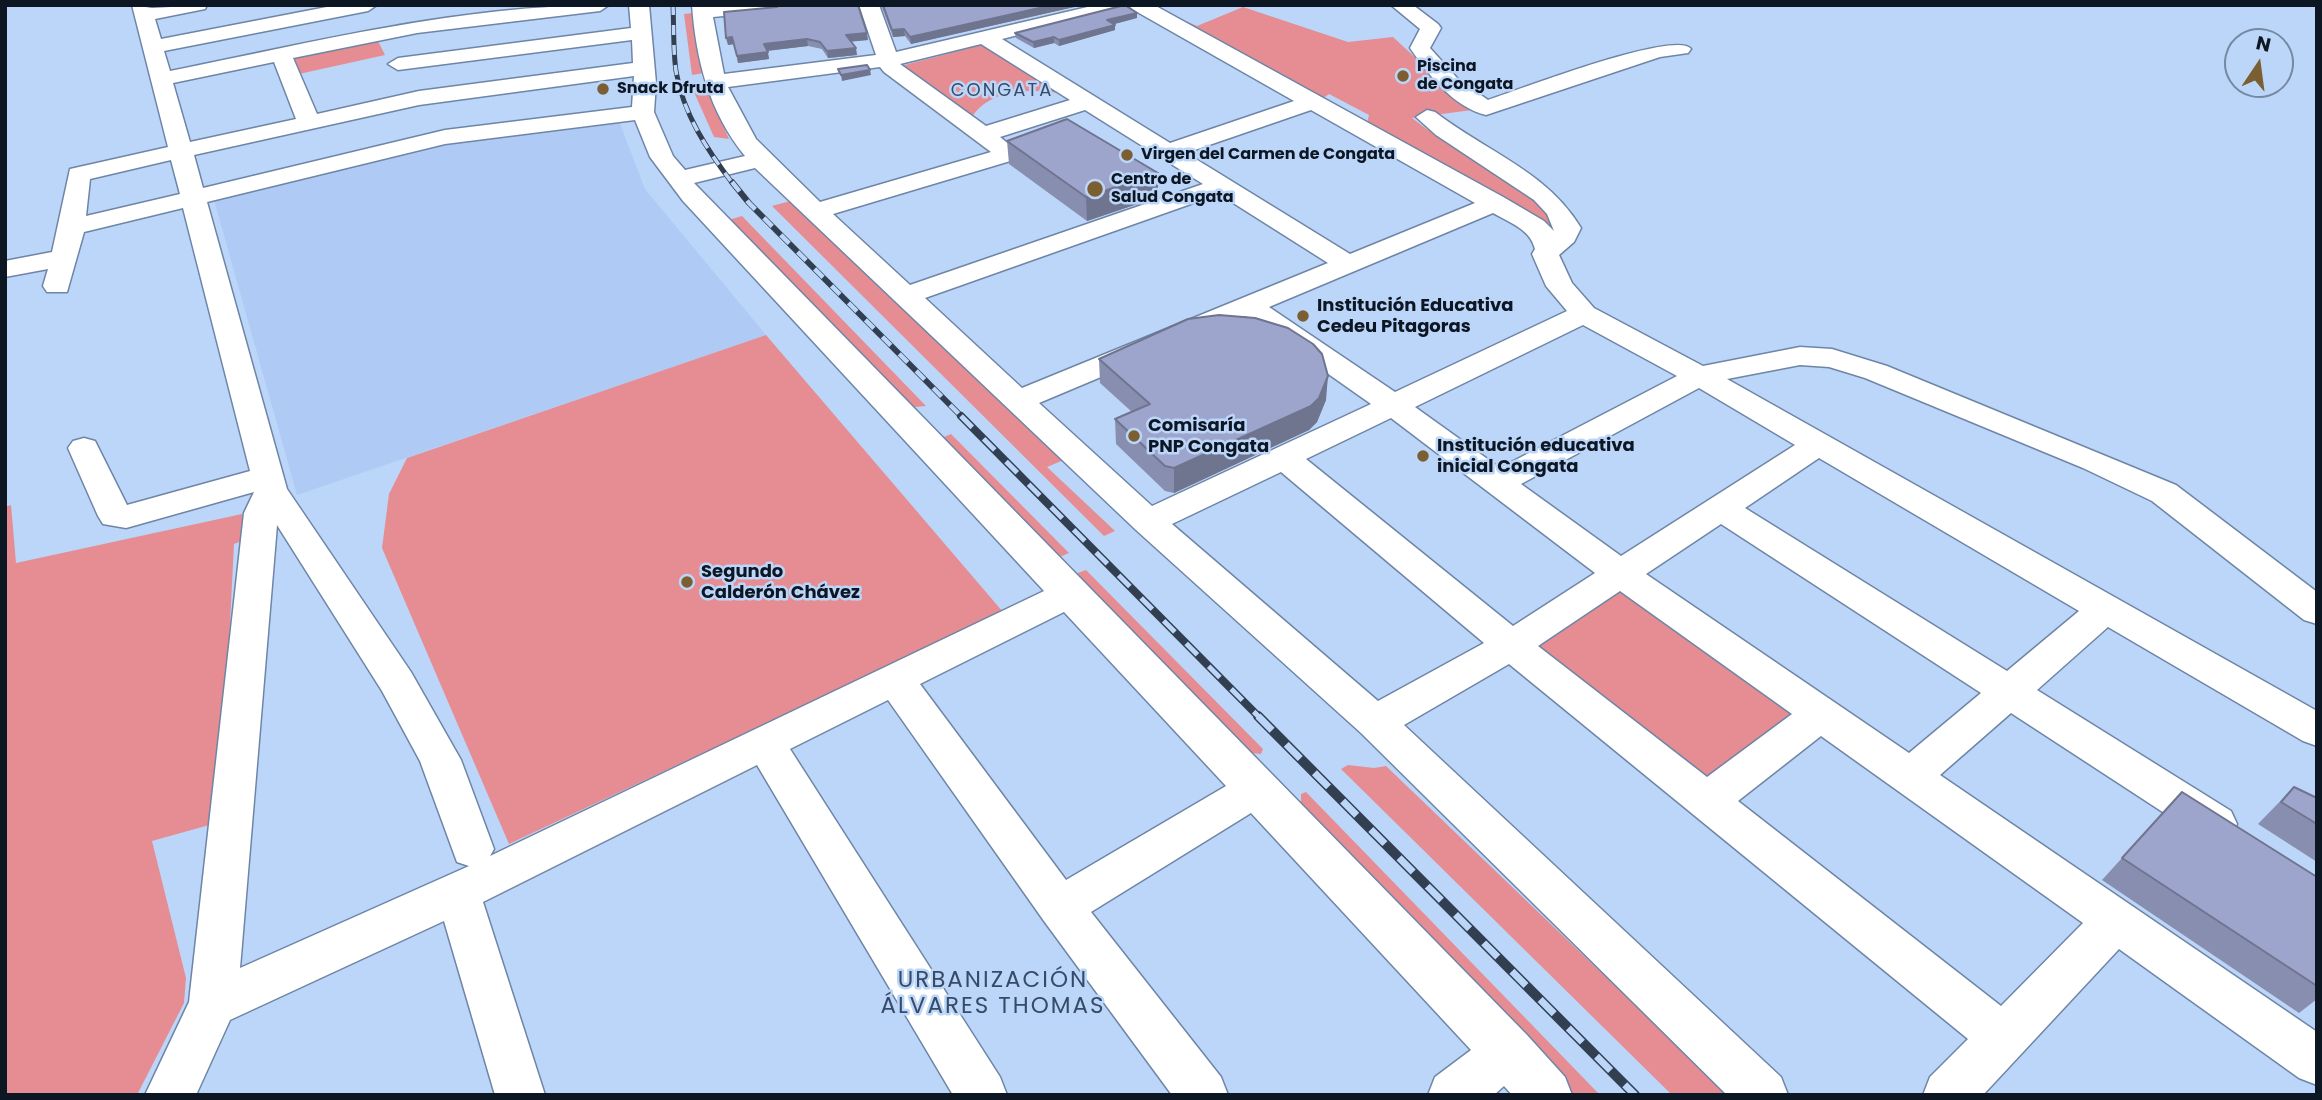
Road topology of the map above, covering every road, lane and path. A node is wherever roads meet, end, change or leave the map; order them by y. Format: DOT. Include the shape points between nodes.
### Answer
graph roads {
  1 [pos="198,5"];
  2 [pos="365,5"];
  3 [pos="600,5"];
  4 [pos="639,5"];
  5 [pos="778,5"];
  6 [pos="869,5"];
  7 [pos="1122,5"];
  8 [pos="1139,5"];
  9 [pos="1399,5"];
  10 [pos="532,9"];
  11 [pos="702,9"];
  12 [pos="144,10"];
  13 [pos="642,33"];
  14 [pos="380,35"];
  15 [pos="987,39"];
  16 [pos="153,47"];
  17 [pos="1681,49"];
  18 [pos="281,55"];
  19 [pos="885,57"];
  20 [pos="391,60"];
  21 [pos="644,68"];
  22 [pos="316,72"];
  23 [pos="290,78"];
  24 [pos="162,79"];
  25 [pos="715,82"];
  26 [pos="419,98"];
  27 [pos="1091,101"];
  28 [pos="1312,102"];
  29 [pos="643,112"];
  30 [pos="1427,117"];
  31 [pos="309,123"];
  32 [pos="982,135"];
  33 [pos="445,138"];
  34 [pos="1169,151"];
  35 [pos="181,152"];
  36 [pos="760,160"];
  37 [pos="678,179"];
  38 [pos="1223,185"];
  39 [pos="194,198"];
  40 [pos="1496,203"];
  41 [pos="818,211"];
  42 [pos="72,227"];
  43 [pos="1549,250"];
  44 [pos="64,258"];
  45 [pos="1348,264"];
  46 [pos="5,269"];
  47 [pos="57,286"];
  48 [pos="908,295"];
  49 [pos="1247,304"];
  50 [pos="1584,314"];
  51 [pos="1699,376"];
  52 [pos="1019,400"];
  53 [pos="1393,405"];
  54 [pos="1818,445"];
  55 [pos="84,448"];
  56 [pos="1283,457"];
  57 [pos="270,483"];
  58 [pos="1496,484"];
  59 [pos="1722,509"];
  60 [pos="1147,522"];
  61 [pos="1619,573"];
  62 [pos="1071,593"];
  63 [pos="2105,609"];
  64 [pos="2317,611"];
  65 [pos="1511,645"];
  66 [pos="896,681"];
  67 [pos="2009,693"];
  68 [pos="1821,714"];
  69 [pos="1375,722"];
  70 [pos="2317,730"];
  71 [pos="765,743"];
  72 [pos="1911,776"];
  73 [pos="1257,788"];
  74 [pos="1707,801"];
  75 [pos="2248,845"];
  76 [pos="472,849"];
  77 [pos="458,893"];
  78 [pos="1060,906"];
  79 [pos="2116,921"];
  80 [pos="213,1004"];
  81 [pos="2003,1037"];
  82 [pos="1508,1052"];
  83 [pos="2317,1061"];
  84 [pos="170,1095"];
  85 [pos="520,1095"];
  86 [pos="982,1095"];
  87 [pos="1203,1095"];
  88 [pos="1453,1095"];
  89 [pos="1548,1095"];
  90 [pos="1763,1095"];
  91 [pos="1948,1095"];
  1 -- 12 [label="street"];
  2 -- 14 [label="street"];
  2 -- 16 [label="street"];
  3 -- 10 [label="street"];
  4 -- 13 [label="street"];
  5 -- 11 [label="street"];
  6 -- 19 [label="street"];
  7 -- 15 [label="street"];
  8 -- 28 [label="street"];
  9 -- 17 [label="street" via="1431,27 1420,48 1425,56 1457,88 1486,108 1657,51"];
  10 -- 14 [label="street"];
  11 -- 25 [label="street"];
  12 -- 16 [label="street"];
  13 -- 20 [label="street"];
  13 -- 21 [label="street"];
  14 -- 18 [label="street"];
  14 -- 20 [label="street"];
  15 -- 19 [label="street"];
  15 -- 27 [label="street"];
  16 -- 24 [label="street"];
  18 -- 23 [label="street"];
  18 -- 24 [label="street"];
  19 -- 25 [label="street"];
  19 -- 32 [label="street" via="893,69"];
  20 -- 26 [label="street"];
  21 -- 26 [label="street"];
  21 -- 29 [label="street"];
  22 -- 23 [label="street"];
  23 -- 31 [label="street"];
  24 -- 35 [label="street"];
  25 -- 36 [label="street" via="741,139"];
  26 -- 31 [label="street"];
  26 -- 33 [label="street"];
  27 -- 32 [label="street"];
  27 -- 34 [label="street"];
  28 -- 34 [label="street"];
  28 -- 40 [label="street"];
  29 -- 33 [label="street"];
  29 -- 37 [label="street" via="662,158"];
  30 -- 43 [label="street" via="1556,207 1568,228 1565,237"];
  31 -- 35 [label="street"];
  32 -- 41 [label="street" via="1009,154"];
  33 -- 39 [label="street"];
  34 -- 38 [label="street"];
  35 -- 39 [label="street"];
  35 -- 42 [label="street" via="79,174"];
  36 -- 37 [label="street"];
  36 -- 41 [label="street"];
  37 -- 62 [label="street"];
  38 -- 45 [label="street"];
  38 -- 48 [label="street"];
  39 -- 42 [label="street"];
  39 -- 57 [label="street"];
  40 -- 43 [label="street" via="1539,230"];
  40 -- 45 [label="street"];
  41 -- 48 [label="street"];
  42 -- 44 [label="street"];
  43 -- 50 [label="street" via="1545,254 1560,286"];
  44 -- 46 [label="street"];
  44 -- 47 [label="street"];
  45 -- 49 [label="street"];
  48 -- 52 [label="street"];
  49 -- 52 [label="street"];
  49 -- 53 [label="street"];
  50 -- 51 [label="street"];
  50 -- 53 [label="street"];
  51 -- 54 [label="street"];
  51 -- 58 [label="street"];
  51 -- 64 [label="street" via="1800,356 1832,358 1876,372 2164,493"];
  52 -- 60 [label="street"];
  53 -- 56 [label="street"];
  53 -- 58 [label="street"];
  54 -- 59 [label="street"];
  54 -- 63 [label="street"];
  55 -- 57 [label="street" via="114,516"];
  56 -- 60 [label="street"];
  56 -- 65 [label="street"];
  57 -- 76 [label="street" via="397,682 440,760"];
  57 -- 80 [label="street" via="261,513"];
  58 -- 61 [label="street"];
  59 -- 61 [label="street"];
  59 -- 67 [label="street"];
  60 -- 69 [label="street"];
  61 -- 65 [label="street"];
  61 -- 68 [label="street"];
  62 -- 66 [label="street"];
  62 -- 73 [label="street"];
  63 -- 67 [label="street"];
  63 -- 70 [label="street"];
  65 -- 69 [label="street"];
  65 -- 74 [label="street"];
  66 -- 71 [label="street"];
  66 -- 78 [label="street"];
  67 -- 72 [label="street"];
  67 -- 75 [label="street"];
  68 -- 72 [label="street"];
  68 -- 74 [label="street"];
  69 -- 90 [label="street"];
  71 -- 77 [label="street"];
  71 -- 86 [label="street"];
  72 -- 79 [label="street"];
  73 -- 78 [label="street"];
  73 -- 82 [label="street"];
  74 -- 81 [label="street"];
  77 -- 80 [label="street"];
  77 -- 85 [label="street"];
  78 -- 87 [label="street"];
  79 -- 81 [label="street"];
  79 -- 83 [label="street"];
  80 -- 84 [label="street"];
  81 -- 91 [label="street"];
  82 -- 88 [label="street"];
  82 -- 89 [label="street"];
}
